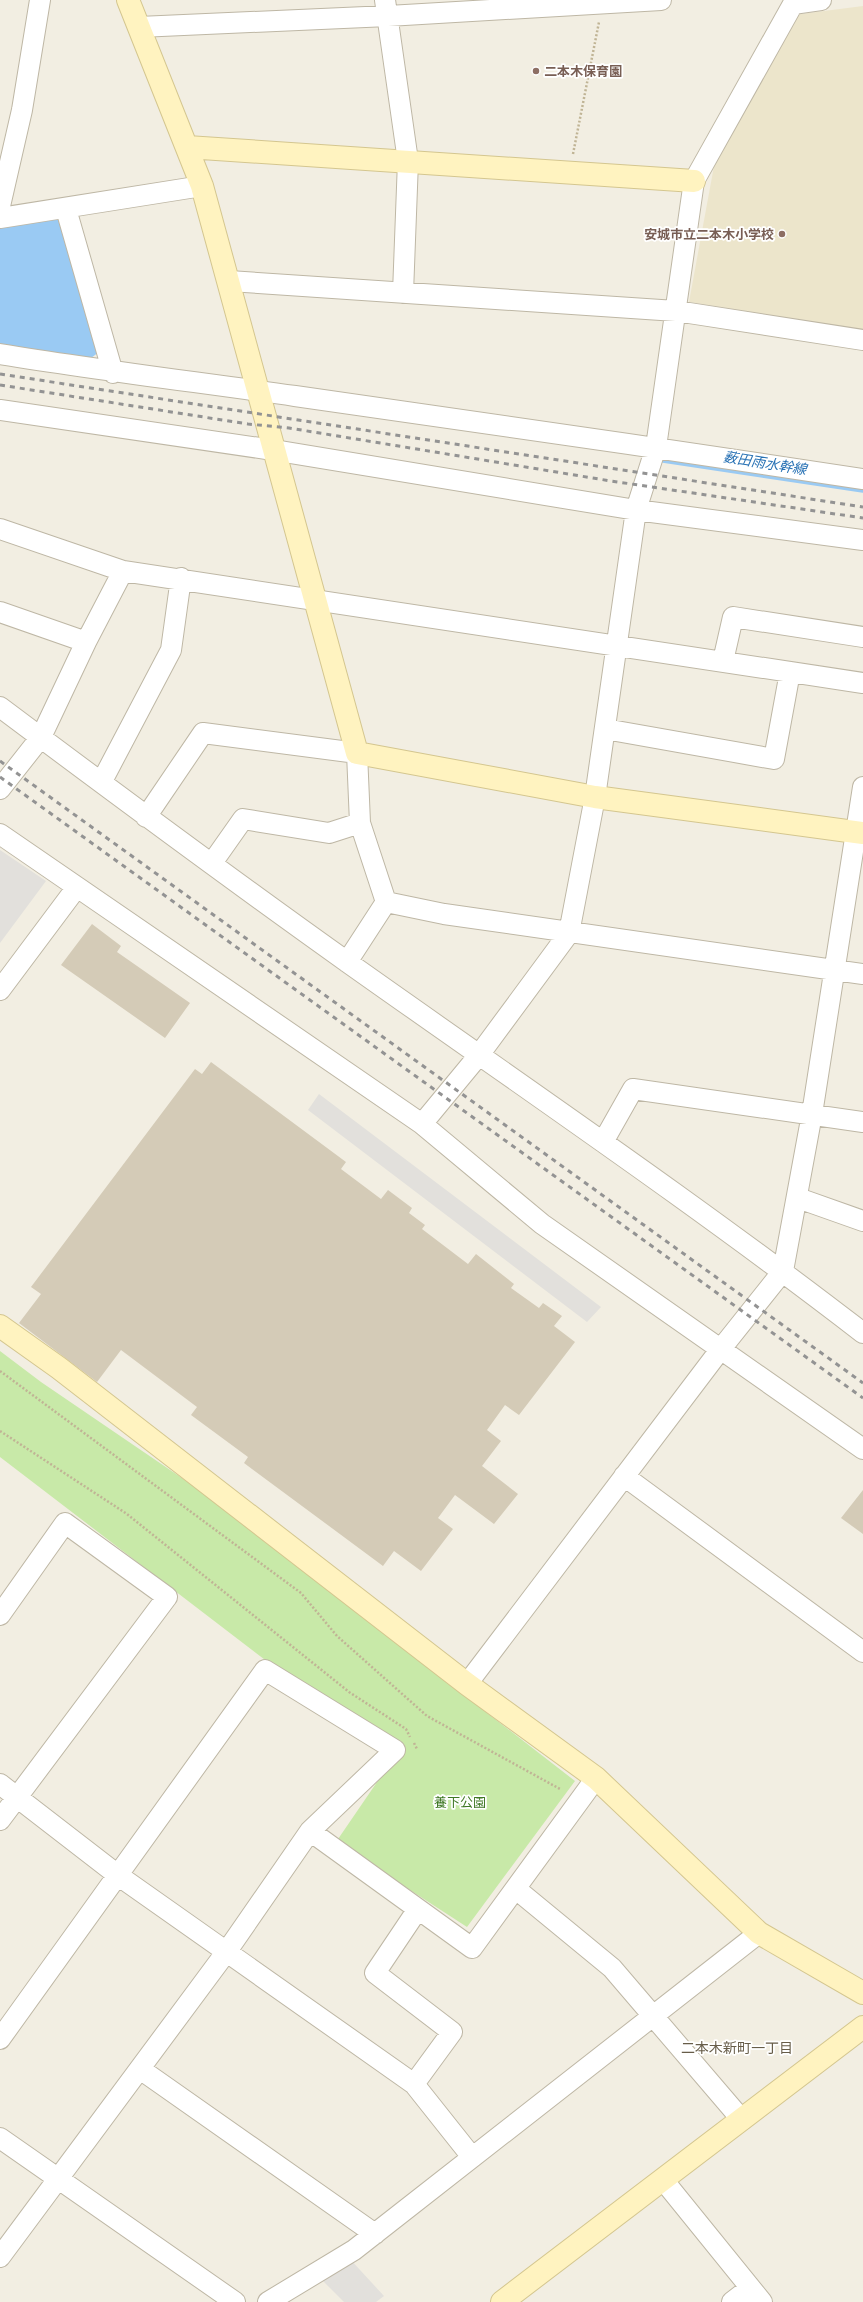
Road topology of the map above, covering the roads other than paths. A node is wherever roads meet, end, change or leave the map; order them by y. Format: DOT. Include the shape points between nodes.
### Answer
graph roads {
  1 [pos="40,0"];
  2 [pos="128,0"];
  3 [pos="661,0"];
  4 [pos="821,0"];
  5 [pos="791,2"];
  6 [pos="387,8"];
  7 [pos="139,26"];
  8 [pos="187,147"];
  9 [pos="408,161"];
  10 [pos="694,181"];
  11 [pos="202,186"];
  12 [pos="0,206"];
  13 [pos="66,209"];
  14 [pos="0,218"];
  15 [pos="229,281"];
  16 [pos="403,293"];
  17 [pos="676,311"];
  18 [pos="863,340"];
  19 [pos="0,354"];
  20 [pos="113,373"];
  21 [pos="258,391"];
  22 [pos="0,410"];
  23 [pos="656,447"];
  24 [pos="273,450"];
  25 [pos="863,479"];
  26 [pos="636,510"];
  27 [pos="0,529"];
  28 [pos="863,540"];
  29 [pos="123,571"];
  30 [pos="181,578"];
  31 [pos="314,600"];
  32 [pos="0,612"];
  33 [pos="863,637"];
  34 [pos="86,642"];
  35 [pos="616,645"];
  36 [pos="723,662"];
  37 [pos="790,672"];
  38 [pos="863,683"];
  39 [pos="0,707"];
  40 [pos="605,729"];
  41 [pos="40,737"];
  42 [pos="357,753"];
  43 [pos="102,781"];
  44 [pos="863,787"];
  45 [pos="0,789"];
  46 [pos="595,797"];
  47 [pos="146,817"];
  48 [pos="360,824"];
  49 [pos="860,832"];
  50 [pos="0,834"];
  51 [pos="212,863"];
  52 [pos="77,887"];
  53 [pos="386,902"];
  54 [pos="569,933"];
  55 [pos="347,962"];
  56 [pos="835,969"];
  57 [pos="863,974"];
  58 [pos="0,990"];
  59 [pos="479,1055"];
  60 [pos="812,1114"];
  61 [pos="863,1122"];
  62 [pos="422,1124"];
  63 [pos="603,1142"];
  64 [pos="798,1198"];
  65 [pos="863,1221"];
  66 [pos="783,1271"];
  67 [pos="0,1326"];
  68 [pos="863,1333"];
  69 [pos="720,1350"];
  70 [pos="863,1449"];
  71 [pos="624,1476"];
  72 [pos="0,1615"];
  73 [pos="863,1652"];
  74 [pos="467,1684"];
  75 [pos="596,1778"];
  76 [pos="0,1784"];
  77 [pos="18,1796"];
  78 [pos="0,1820"];
  79 [pos="310,1832"];
  80 [pos="119,1876"];
  81 [pos="516,1889"];
  82 [pos="418,1909"];
  83 [pos="759,1933"];
  84 [pos="227,1951"];
  85 [pos="863,1994"];
  86 [pos="654,2016"];
  87 [pos="863,2027"];
  88 [pos="0,2038"];
  89 [pos="140,2069"];
  90 [pos="414,2084"];
  91 [pos="742,2120"];
  92 [pos="0,2138"];
  93 [pos="472,2157"];
  94 [pos="59,2180"];
  95 [pos="664,2180"];
  96 [pos="374,2234"];
  97 [pos="0,2257"];
  98 [pos="756,2295"];
  99 [pos="235,2302"];
  100 [pos="268,2302"];
  101 [pos="502,2302"];
  102 [pos="732,2302"];
  1 -- 12 [label="street" via="22,110"];
  2 -- 7 [label="street"];
  3 -- 6 [label="street" via="603,4"];
  4 -- 5 [label="street"];
  5 -- 10 [label="street"];
  6 -- 7 [label="street"];
  6 -- 9 [label="street"];
  7 -- 8 [label="street"];
  8 -- 9 [label="street"];
  8 -- 11 [label="street"];
  9 -- 10 [label="street"];
  9 -- 16 [label="street"];
  10 -- 17 [label="street"];
  11 -- 13 [label="street"];
  11 -- 15 [label="street"];
  13 -- 14 [label="street"];
  13 -- 20 [label="street"];
  15 -- 16 [label="street"];
  15 -- 21 [label="street"];
  16 -- 17 [label="street"];
  17 -- 18 [label="street"];
  17 -- 23 [label="street"];
  19 -- 20 [label="street"];
  20 -- 21 [label="street"];
  21 -- 23 [label="street"];
  21 -- 24 [label="street"];
  22 -- 24 [label="street"];
  23 -- 25 [label="street"];
  23 -- 26 [label="street"];
  24 -- 26 [label="street"];
  24 -- 31 [label="street"];
  26 -- 28 [label="street"];
  26 -- 35 [label="street"];
  27 -- 29 [label="street"];
  29 -- 30 [label="street"];
  29 -- 34 [label="street"];
  30 -- 31 [label="street"];
  30 -- 43 [label="street" via="171,650"];
  31 -- 35 [label="street"];
  31 -- 42 [label="street"];
  32 -- 34 [label="street"];
  33 -- 36 [label="street" via="733,617"];
  34 -- 41 [label="street"];
  35 -- 36 [label="street"];
  35 -- 40 [label="street"];
  36 -- 37 [label="street"];
  37 -- 38 [label="street"];
  37 -- 40 [label="street" via="774,759"];
  39 -- 41 [label="street"];
  40 -- 46 [label="street"];
  41 -- 43 [label="street"];
  41 -- 45 [label="street"];
  42 -- 46 [label="street"];
  42 -- 47 [label="street" via="203,733"];
  42 -- 48 [label="street"];
  43 -- 47 [label="street"];
  44 -- 49 [label="street"];
  46 -- 49 [label="street"];
  46 -- 54 [label="street"];
  47 -- 51 [label="street"];
  48 -- 51 [label="street" via="329,833 243,819"];
  48 -- 53 [label="street"];
  49 -- 56 [label="street"];
  50 -- 52 [label="street"];
  51 -- 55 [label="street"];
  52 -- 58 [label="street"];
  52 -- 62 [label="street"];
  53 -- 54 [label="street" via="444,914"];
  53 -- 55 [label="street"];
  54 -- 56 [label="street"];
  54 -- 59 [label="street"];
  55 -- 59 [label="street"];
  56 -- 57 [label="street"];
  56 -- 60 [label="street"];
  59 -- 62 [label="street"];
  59 -- 63 [label="street"];
  60 -- 61 [label="street"];
  60 -- 63 [label="street" via="633,1089"];
  60 -- 64 [label="street"];
  62 -- 69 [label="street" via="542,1224"];
  63 -- 66 [label="street"];
  64 -- 65 [label="street"];
  64 -- 66 [label="street"];
  66 -- 68 [label="street"];
  66 -- 69 [label="street"];
  67 -- 74 [label="street" via="66,1373"];
  69 -- 70 [label="street"];
  69 -- 71 [label="street"];
  71 -- 73 [label="street"];
  71 -- 74 [label="street"];
  72 -- 77 [label="street" via="65,1523 167,1597"];
  74 -- 75 [label="street"];
  75 -- 81 [label="street"];
  75 -- 83 [label="street"];
  76 -- 77 [label="street"];
  77 -- 78 [label="street"];
  77 -- 80 [label="street"];
  79 -- 80 [label="street" via="395,1750 265,1670"];
  79 -- 82 [label="street"];
  79 -- 84 [label="street"];
  80 -- 84 [label="street"];
  80 -- 88 [label="street"];
  81 -- 82 [label="street" via="472,1948"];
  81 -- 86 [label="street" via="612,1968"];
  82 -- 90 [label="street" via="375,1973 452,2032"];
  83 -- 85 [label="street"];
  83 -- 86 [label="street"];
  84 -- 89 [label="street"];
  84 -- 90 [label="street"];
  86 -- 91 [label="street"];
  86 -- 93 [label="street"];
  87 -- 91 [label="street"];
  89 -- 94 [label="street"];
  89 -- 96 [label="street"];
  90 -- 93 [label="street"];
  91 -- 95 [label="street"];
  92 -- 94 [label="street"];
  93 -- 96 [label="street"];
  94 -- 97 [label="street"];
  94 -- 99 [label="street"];
  95 -- 98 [label="street"];
  95 -- 101 [label="street"];
  96 -- 100 [label="street" via="333,2264"];
  98 -- 102 [label="street"];
}
